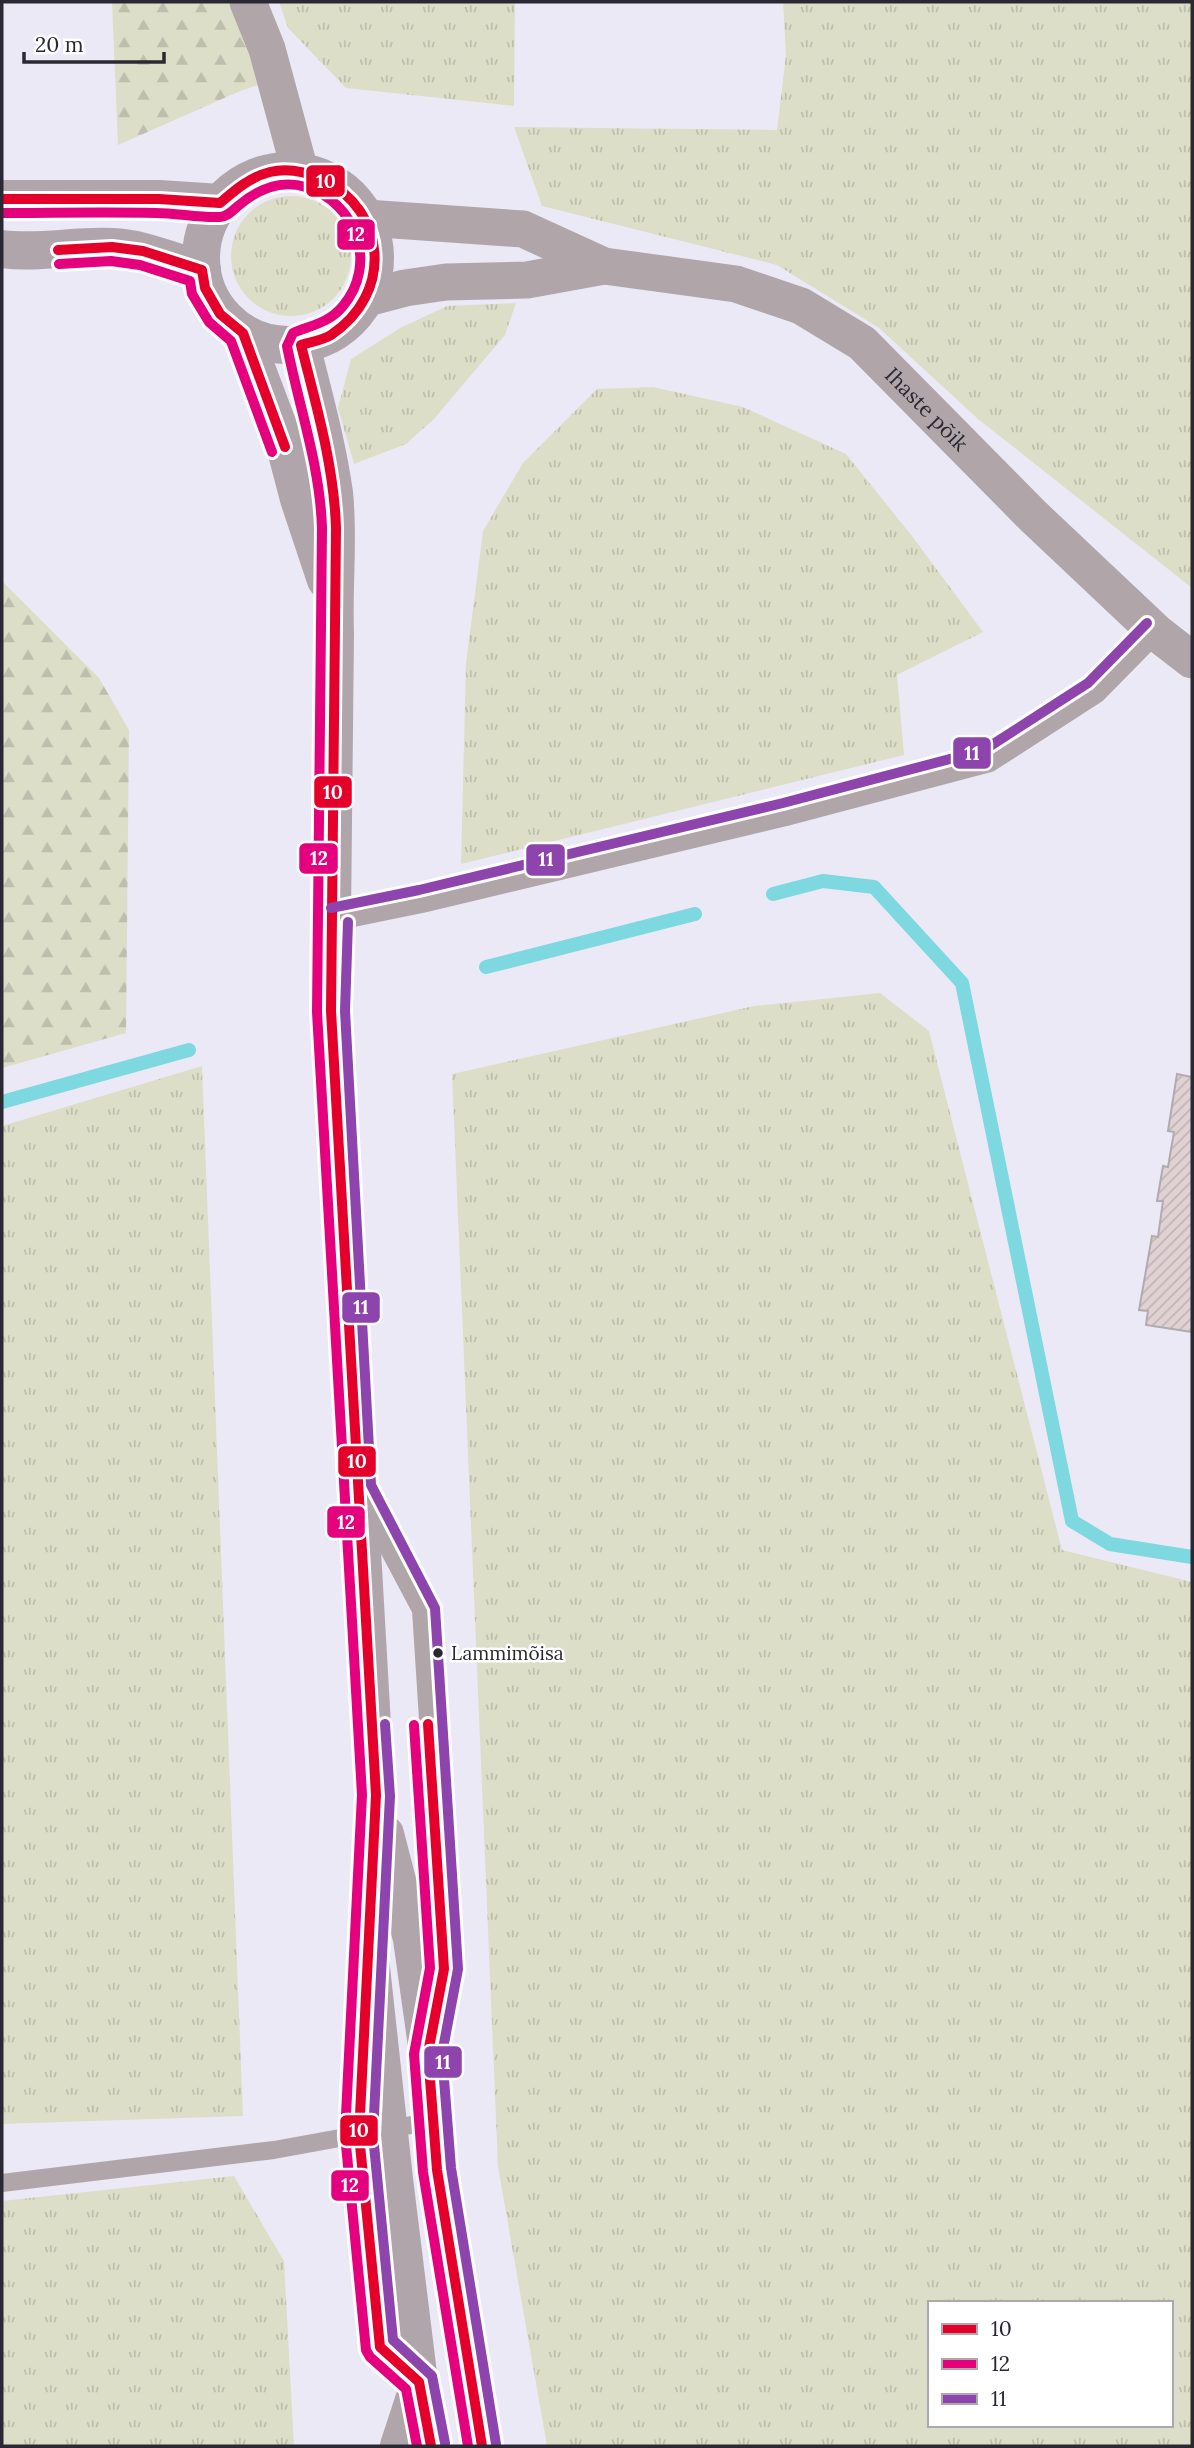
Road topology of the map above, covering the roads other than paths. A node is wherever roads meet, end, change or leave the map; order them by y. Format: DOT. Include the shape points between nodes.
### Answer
graph roads {
  1 [pos="248,2"];
  2 [pos="300,171"];
  3 [pos="2,199"];
  4 [pos="220,203"];
  5 [pos="366,218"];
  6 [pos="2,249"];
  7 [pos="604,266"];
  8 [pos="202,270"];
  9 [pos="367,298"];
  10 [pos="243,333"];
  11 [pos="300,345"];
  12 [pos="333,603"];
  13 [pos="1157,633"];
  14 [pos="1192,660"];
  15 [pos="334,922"];
  16 [pos="357,1489"];
  17 [pos="376,1795"];
  18 [pos="428,2053"];
  19 [pos="433,2121"];
  20 [pos="374,2132"];
  21 [pos="2,2183"];
  22 [pos="419,2382"];
  23 [pos="399,2446"];
  24 [pos="431,2446"];
  25 [pos="482,2446"];
  1 -- 2 [label="street" via="267,49"];
  2 -- 4 [label="street" via="270,172 242,183"];
  2 -- 5 [label="street" via="328,180 351,196"];
  3 -- 4 [label="street"];
  4 -- 8 [label="street" via="205,229"];
  5 -- 7 [label="street, Ihaste põik" via="523,229"];
  5 -- 9 [label="street" via="377,269"];
  6 -- 8 [label="street" via="112,247 142,251"];
  7 -- 9 [label="street, Ihaste põik" via="527,280 446,282"];
  7 -- 13 [label="street, Ihaste põik" via="736,284 801,306 862,343"];
  8 -- 10 [label="street" via="205,288 220,314"];
  9 -- 11 [label="street" via="351,320 329,336"];
  10 -- 11 [label="street" via="271,344"];
  10 -- 12 [label="street" via="284,442"];
  11 -- 12 [label="street" via="334,493"];
  12 -- 15 [label="street"];
  13 -- 14 [label="street, Ihaste põik"];
  13 -- 15 [label="lane" via="1097,694 990,763 786,817"];
  15 -- 16 [label="street" via="331,1011"];
  16 -- 17 [label="street"];
  16 -- 18 [label="lane" via="421,1610 444,1969"];
  17 -- 18 [label="street" via="412,1939"];
  17 -- 20 [label="street" via="369,1949"];
  18 -- 19 [label="street"];
  19 -- 20 [label="lane"];
  19 -- 25 [label="street" via="448,2244"];
  20 -- 21 [label="lane" via="274,2150"];
  20 -- 22 [label="street"];
  22 -- 23 [label="street"];
  22 -- 24 [label="street"];
}
